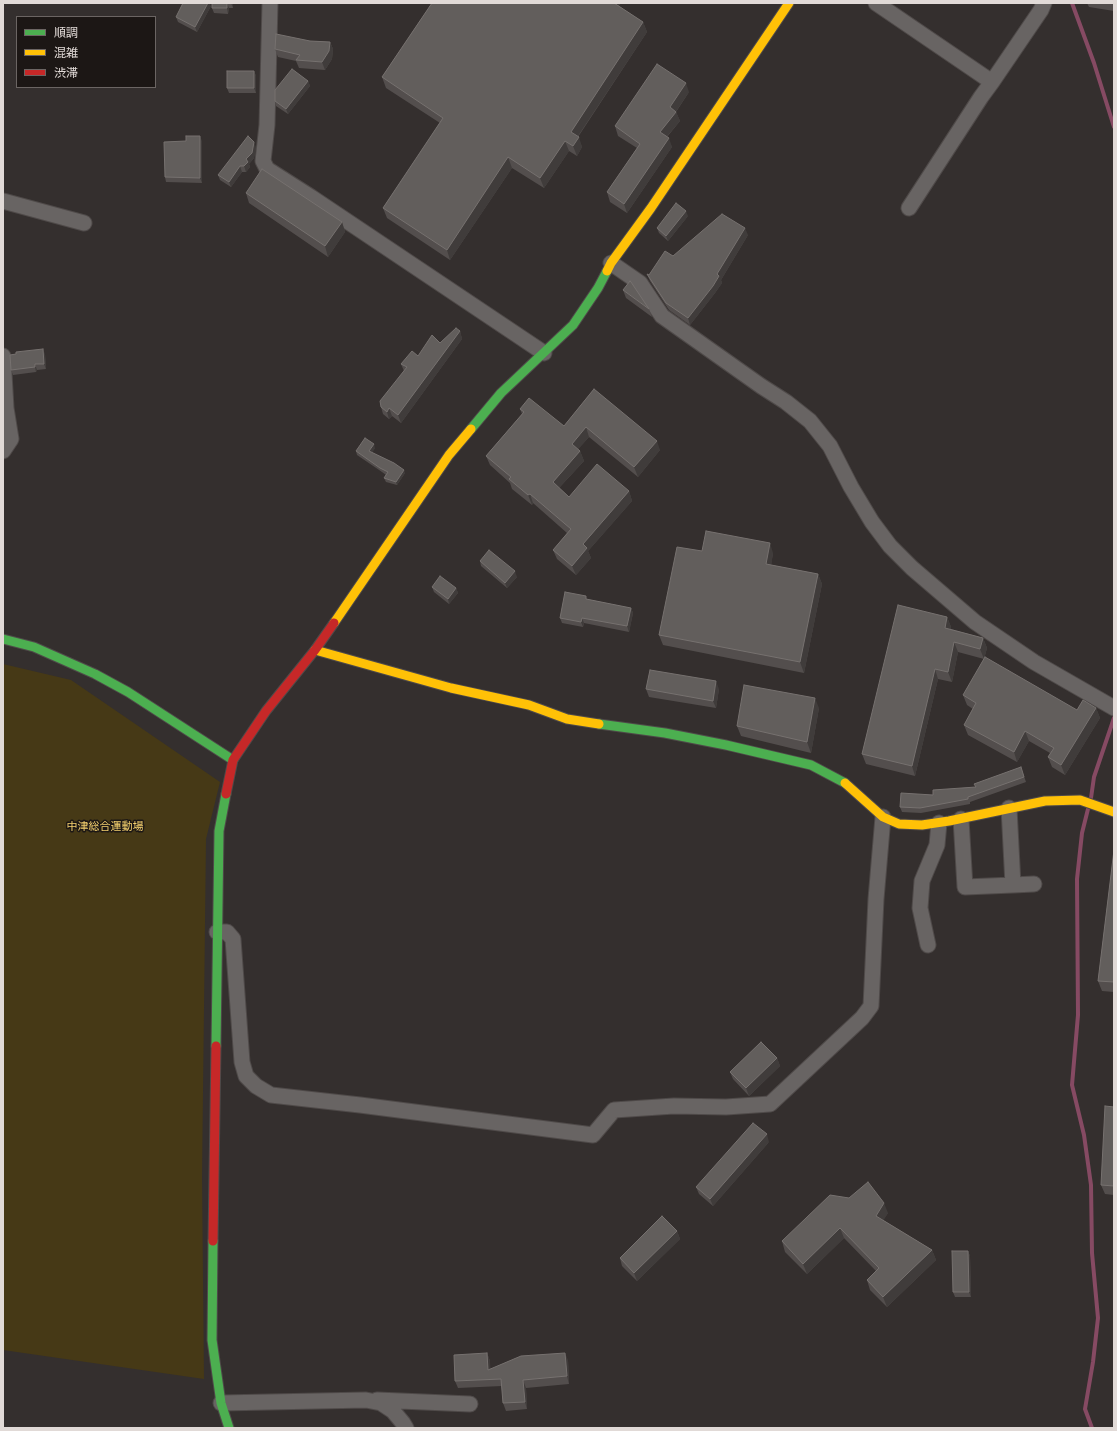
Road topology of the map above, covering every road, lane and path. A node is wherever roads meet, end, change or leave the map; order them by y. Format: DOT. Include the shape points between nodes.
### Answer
graph roads {
  1 [pos="270,3"];
  2 [pos="789,3"];
  3 [pos="876,3"];
  4 [pos="1044,3"];
  5 [pos="992,82"];
  6 [pos="3,200"];
  7 [pos="910,208"];
  8 [pos="84,223"];
  9 [pos="611,263"];
  10 [pos="544,353"];
  11 [pos="3,356"];
  12 [pos="3,451"];
  13 [pos="3,639"];
  14 [pos="315,650"];
  15 [pos="1114,708"];
  16 [pos="233,760"];
  17 [pos="1009,808"];
  18 [pos="1114,812"];
  19 [pos="883,818"];
  20 [pos="961,819"];
  21 [pos="939,823"];
  22 [pos="1034,884"];
  23 [pos="1013,885"];
  24 [pos="217,932"];
  25 [pos="928,945"];
  26 [pos="366,1400"];
  27 [pos="221,1403"];
  28 [pos="470,1404"];
  29 [pos="229,1428"];
  30 [pos="406,1428"];
  1 -- 10 [label="street" via="268,125 263,161 267,169"];
  2 -- 9 [label="street" via="652,208"];
  3 -- 5 [label="street"];
  4 -- 5 [label="street"];
  5 -- 7 [label="street"];
  6 -- 8 [label="street"];
  9 -- 10 [label="street" via="573,325"];
  9 -- 15 [label="street" via="640,282 662,316 810,421 830,446 872,522 890,546 912,568 975,622 1034,662"];
  10 -- 14 [label="street" via="501,393 449,455"];
  11 -- 12 [label="street" via="6,408 11,439"];
  13 -- 16 [label="street" via="34,647 95,674 128,692"];
  14 -- 16 [label="street" via="266,711"];
  14 -- 19 [label="street" via="452,688 529,705 567,719 666,733 811,765 848,784"];
  16 -- 24 [label="street" via="219,831"];
  17 -- 18 [label="street" via="1045,801 1080,800"];
  17 -- 20 [label="street"];
  17 -- 23 [label="street"];
  19 -- 21 [label="street" via="899,824"];
  19 -- 24 [label="street" via="871,1006 862,1018 770,1104 614,1110 593,1135 271,1095 246,1076 242,1062 233,939 227,932"];
  20 -- 21 [label="street"];
  20 -- 23 [label="street" via="965,887"];
  21 -- 25 [label="street" via="937,845 922,881 920,908"];
  22 -- 23 [label="street"];
  24 -- 27 [label="street" via="212,1340"];
  26 -- 27 [label="street"];
  26 -- 28 [label="street"];
  26 -- 30 [label="street" via="381,1403 393,1411"];
  27 -- 29 [label="street"];
}
